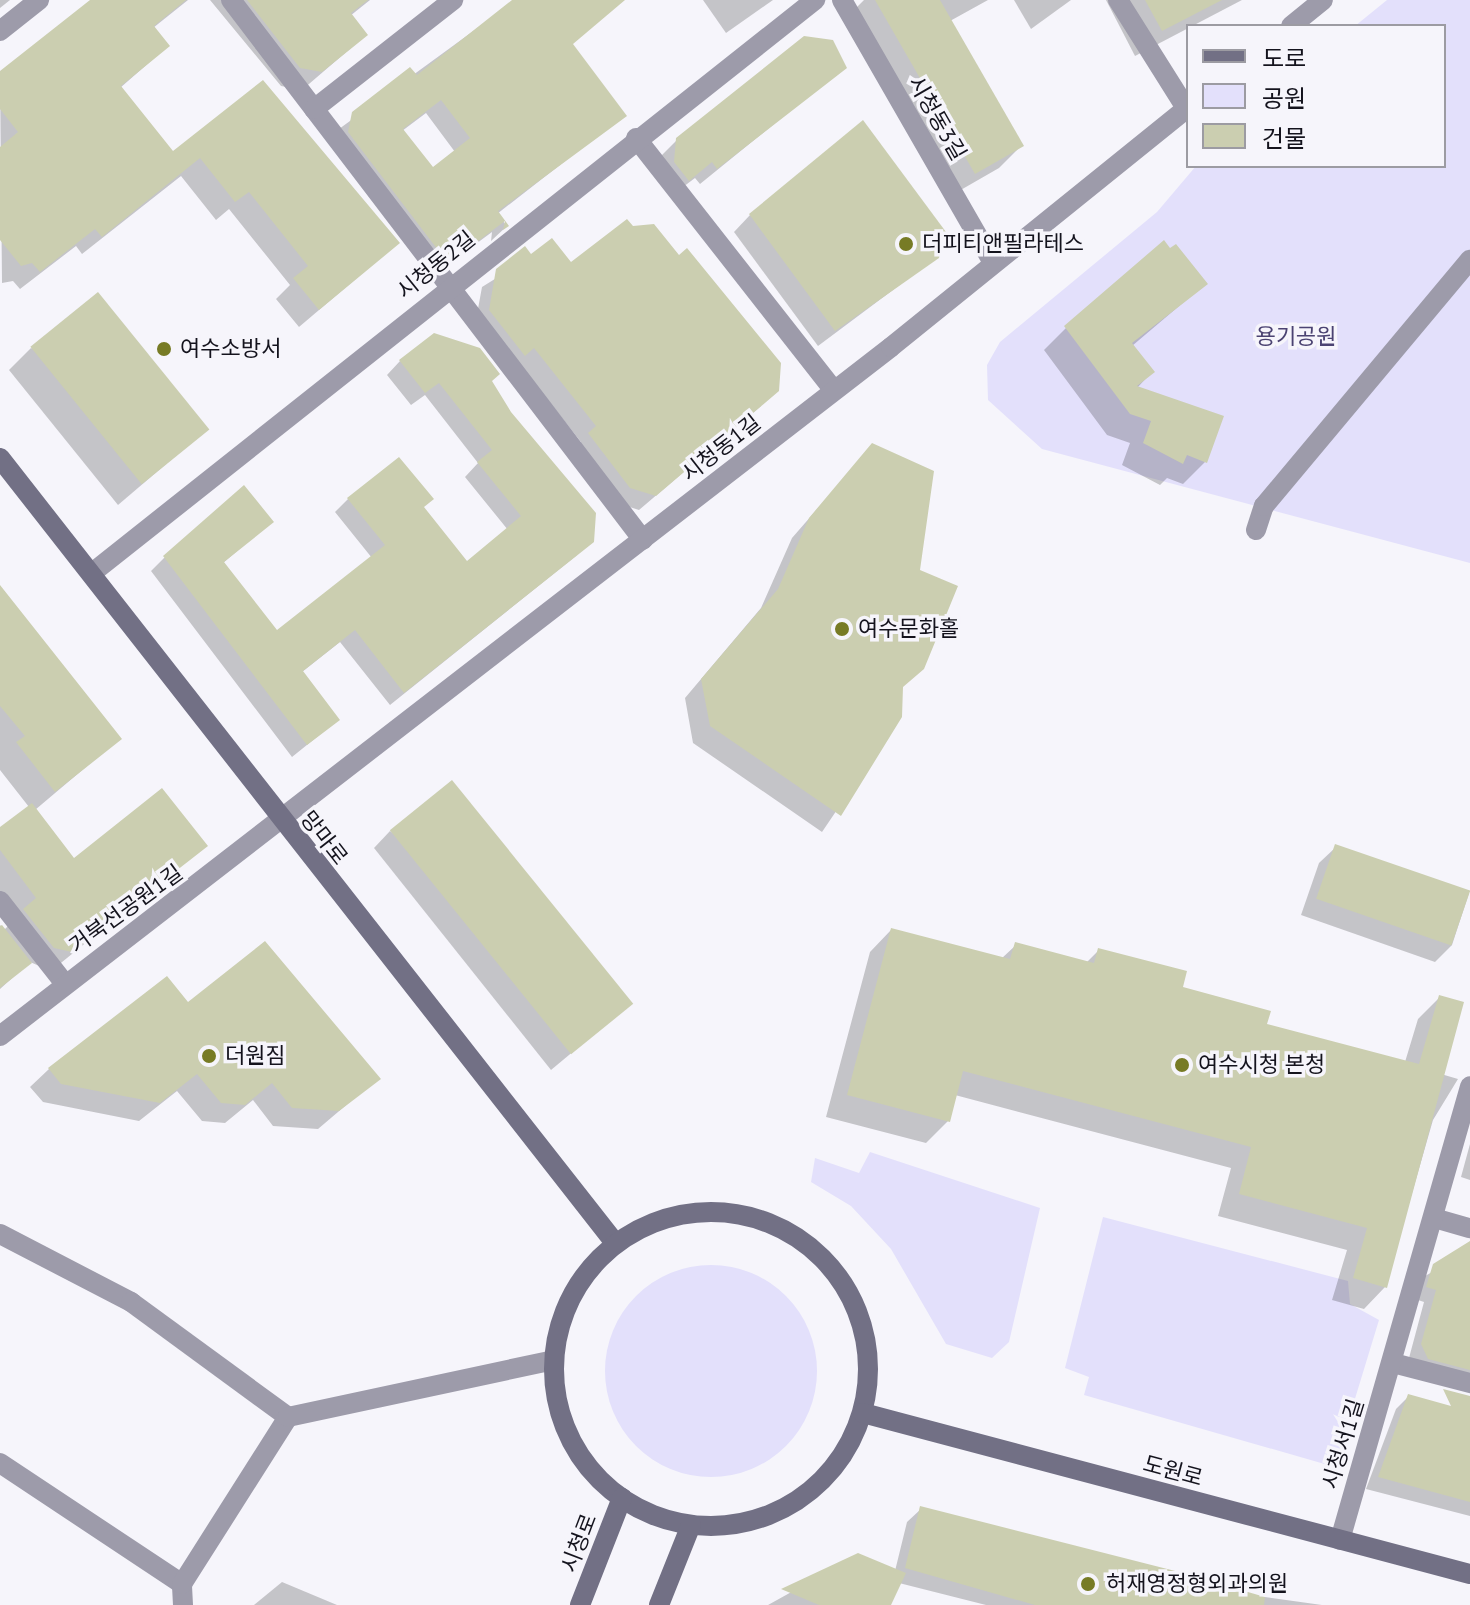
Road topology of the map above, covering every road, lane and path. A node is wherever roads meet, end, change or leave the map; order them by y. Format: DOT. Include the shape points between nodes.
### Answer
graph roads {
  1 [pos="39,0"];
  2 [pos="231,0"];
  3 [pos="453,0"];
  4 [pos="815,0"];
  5 [pos="842,0"];
  6 [pos="1118,0"];
  7 [pos="1323,0"];
  8 [pos="1293,24"];
  9 [pos="0,31"];
  10 [pos="1186,106"];
  11 [pos="314,109"];
  12 [pos="1186,109"];
  13 [pos="636,138"];
  14 [pos="991,259"];
  15 [pos="1470,260"];
  16 [pos="449,286"];
  17 [pos="833,389"];
  18 [pos="0,458"];
  19 [pos="1256,530"];
  20 [pos="643,540"];
  21 [pos="92,573"];
  22 [pos="281,822"];
  23 [pos="0,901"];
  24 [pos="65,984"];
  25 [pos="0,1036"];
  26 [pos="1470,1086"];
  27 [pos="1434,1218"];
  28 [pos="1470,1228"];
  29 [pos="0,1234"];
  30 [pos="615,1243"];
  31 [pos="553,1360"];
  32 [pos="1393,1363"];
  33 [pos="1470,1383"];
  34 [pos="863,1413"];
  35 [pos="288,1417"];
  36 [pos="0,1463"];
  37 [pos="622,1498"];
  38 [pos="691,1525"];
  39 [pos="1340,1540"];
  40 [pos="1470,1574"];
  41 [pos="182,1584"];
  42 [pos="183,1605"];
  43 [pos="580,1605"];
  44 [pos="659,1605"];
  1 -- 9 [label="street"];
  2 -- 11 [label="street"];
  3 -- 11 [label="street"];
  4 -- 13 [label="street, 시청동2길"];
  5 -- 14 [label="street, 시청동3길"];
  6 -- 10 [label="street"];
  7 -- 8 [label="street"];
  11 -- 16 [label="street"];
  12 -- 14 [label="street, 시청동1길"];
  13 -- 16 [label="street, 시청동2길"];
  13 -- 17 [label="street"];
  14 -- 17 [label="street, 시청동1길"];
  15 -- 19 [label="street" via="1264,506"];
  16 -- 20 [label="street"];
  16 -- 21 [label="street, 시청동2길"];
  17 -- 20 [label="street, 시청동1길"];
  18 -- 21 [label="street, 망마로"];
  20 -- 22 [label="street, 시청동1길"];
  21 -- 22 [label="street, 망마로"];
  22 -- 24 [label="street, 거북선공원1길"];
  22 -- 30 [label="street, 망마로"];
  23 -- 24 [label="street"];
  24 -- 25 [label="street, 거북선공원1길"];
  26 -- 27 [label="street, 시청서1길"];
  27 -- 28 [label="street"];
  27 -- 32 [label="street, 시청서1길"];
  29 -- 35 [label="street" via="131,1302"];
  30 -- 31 [label="street" via="573,1292"];
  30 -- 34 [label="street" via="662,1219 713,1211 765,1221 800,1239 852,1298 869,1374"];
  31 -- 35 [label="street"];
  31 -- 37 [label="street" via="570,1438"];
  32 -- 33 [label="street"];
  32 -- 39 [label="street, 시청서1길"];
  34 -- 38 [label="street" via="834,1468 798,1501 752,1520"];
  34 -- 39 [label="street, 도원로"];
  35 -- 41 [label="street"];
  36 -- 41 [label="street"];
  37 -- 38 [label="street"];
  37 -- 43 [label="street, 시청로"];
  38 -- 44 [label="street"];
  39 -- 40 [label="street, 도원로"];
  41 -- 42 [label="street"];
}
